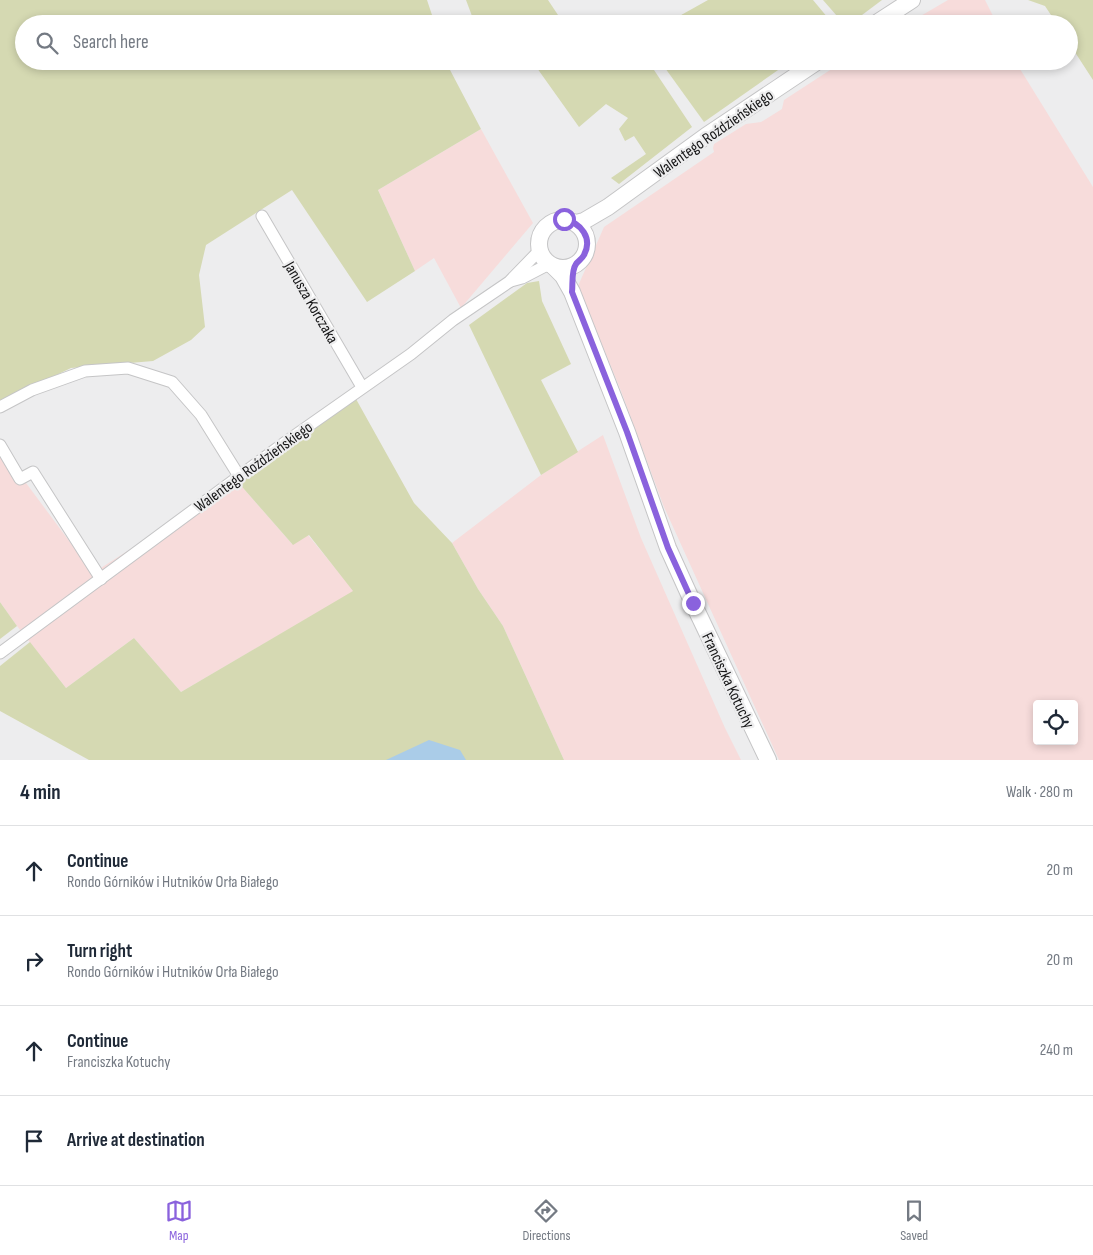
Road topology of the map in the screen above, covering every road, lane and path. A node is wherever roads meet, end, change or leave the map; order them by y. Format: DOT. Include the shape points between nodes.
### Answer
graph roads {
  1 [pos="912,0"];
  2 [pos="890,15"];
  3 [pos="805,70"];
  4 [pos="608,207"];
  5 [pos="262,216"];
  6 [pos="576,223"];
  7 [pos="587,239"];
  8 [pos="548,261"];
  9 [pos="576,264"];
  10 [pos="572,292"];
  11 [pos="362,387"];
  12 [pos="0,406"];
  13 [pos="0,445"];
  14 [pos="239,476"];
  15 [pos="101,579"];
  16 [pos="0,654"];
  17 [pos="768,760"];
  1 -- 2 [label="street"];
  3 -- 4 [label="street, Walentego Roździeńskiego"];
  4 -- 6 [label="street, Walentego Roździeńskiego"];
  4 -- 7 [label="street, Walentego Roździeńskiego"];
  5 -- 11 [label="street, Janusza Korczaka"];
  6 -- 7 [label="street"];
  6 -- 8 [label="street" via="558,220 542,231 538,244"];
  7 -- 9 [label="street" via="585,254"];
  8 -- 9 [label="street" via="561,268"];
  8 -- 10 [label="street, Franciszka Kotuchy" via="563,276"];
  8 -- 11 [label="street, Walentego Roździeńskiego" via="535,256 509,282"];
  9 -- 10 [label="street, Franciszka Kotuchy"];
  10 -- 17 [label="street, Franciszka Kotuchy" via="668,548"];
  11 -- 14 [label="street, Walentego Roździeńskiego"];
  12 -- 14 [label="street" via="32,390 85,371 128,368 172,382 201,415"];
  13 -- 15 [label="street" via="20,479 33,472"];
  14 -- 15 [label="street, Walentego Roździeńskiego"];
  15 -- 16 [label="street, Walentego Roździeńskiego"];
}
